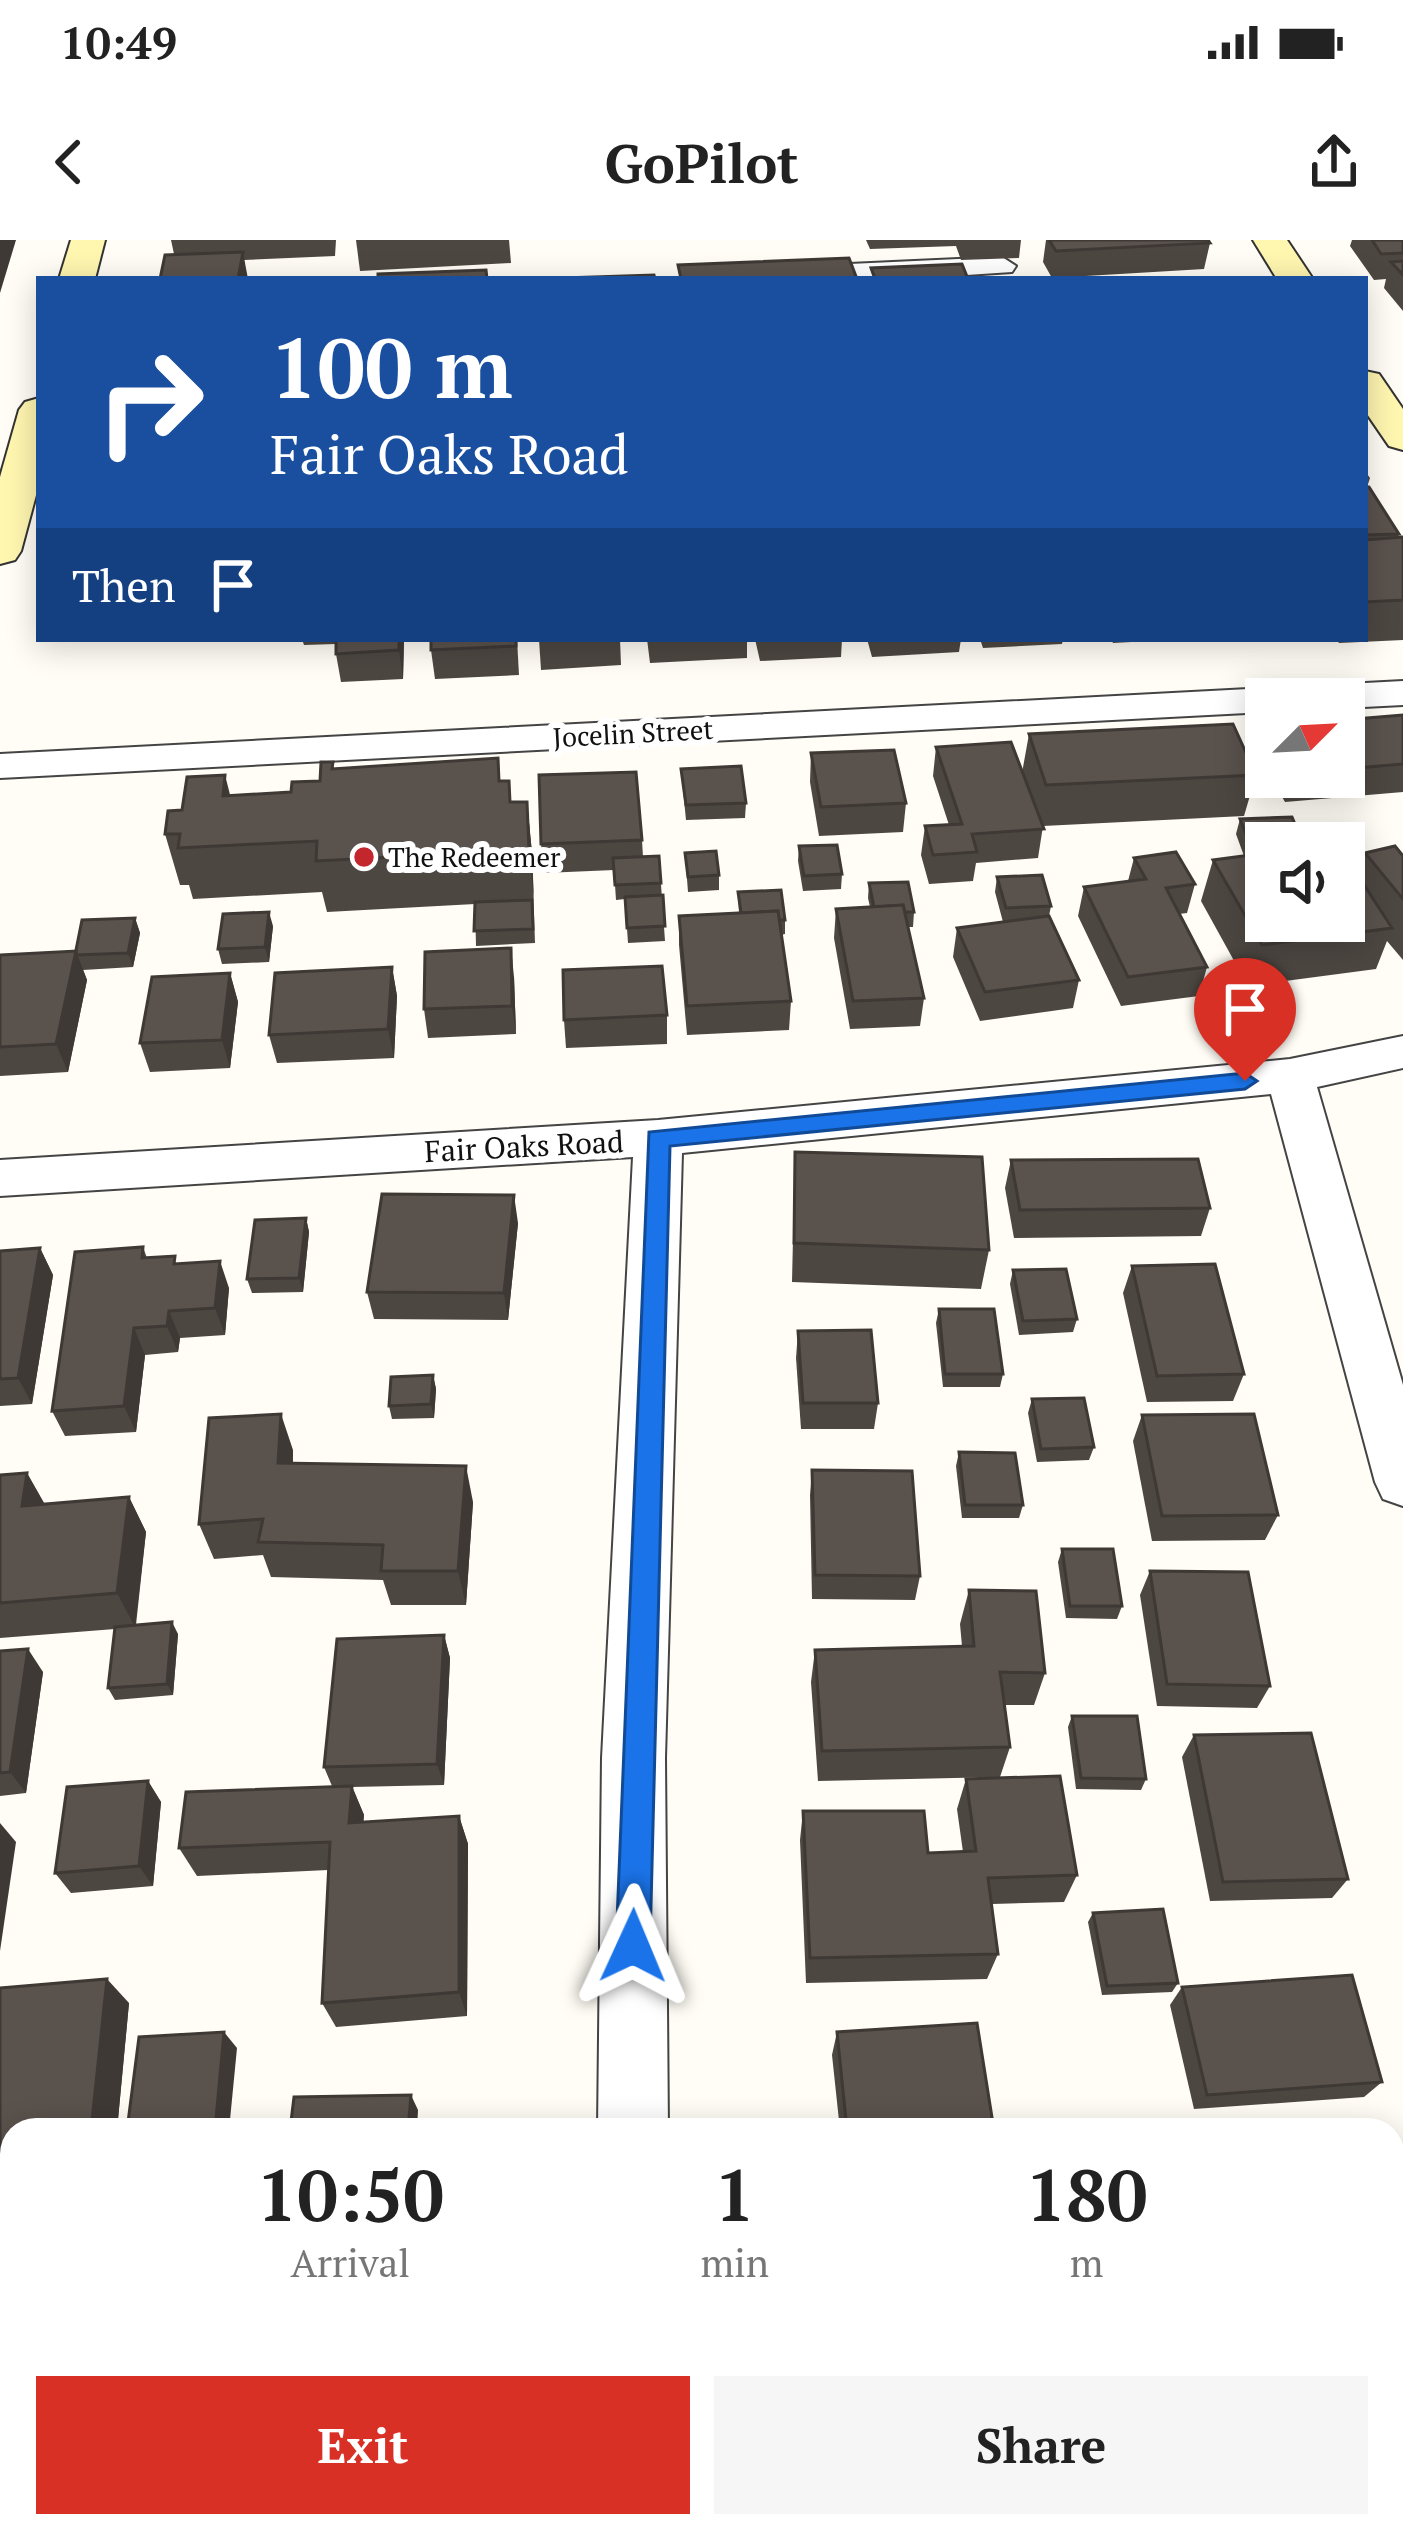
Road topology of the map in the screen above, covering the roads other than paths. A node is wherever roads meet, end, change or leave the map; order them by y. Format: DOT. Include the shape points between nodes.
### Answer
graph roads {
  1 [pos="88,240"];
  2 [pos="1270,240"];
  3 [pos="1002,266"];
  4 [pos="78,276"];
  5 [pos="782,276"];
  6 [pos="1293,276"];
  7 [pos="1368,389"];
  8 [pos="36,418"];
  9 [pos="1387,430"];
  10 [pos="22,453"];
  11 [pos="0,551"];
  12 [pos="1403,693"];
  13 [pos="1365,695"];
  14 [pos="1245,701"];
  15 [pos="0,766"];
  16 [pos="1403,1052"];
  17 [pos="1290,1076"];
  18 [pos="658,1138"];
  19 [pos="0,1178"];
  20 [pos="1403,1482"];
  21 [pos="633,2118"];
  1 -- 4 [label="main road"];
  2 -- 6 [label="main road"];
  3 -- 5 [label="street"];
  7 -- 9 [label="main road"];
  8 -- 10 [label="main road"];
  10 -- 11 [label="main road"];
  12 -- 13 [label="street"];
  14 -- 15 [label="street, Jocelin Street"];
  16 -- 17 [label="street, Fair Oaks Road"];
  17 -- 18 [label="street, Fair Oaks Road"];
  17 -- 20 [label="street"];
  18 -- 19 [label="street, Fair Oaks Road"];
  18 -- 21 [label="street"];
}
